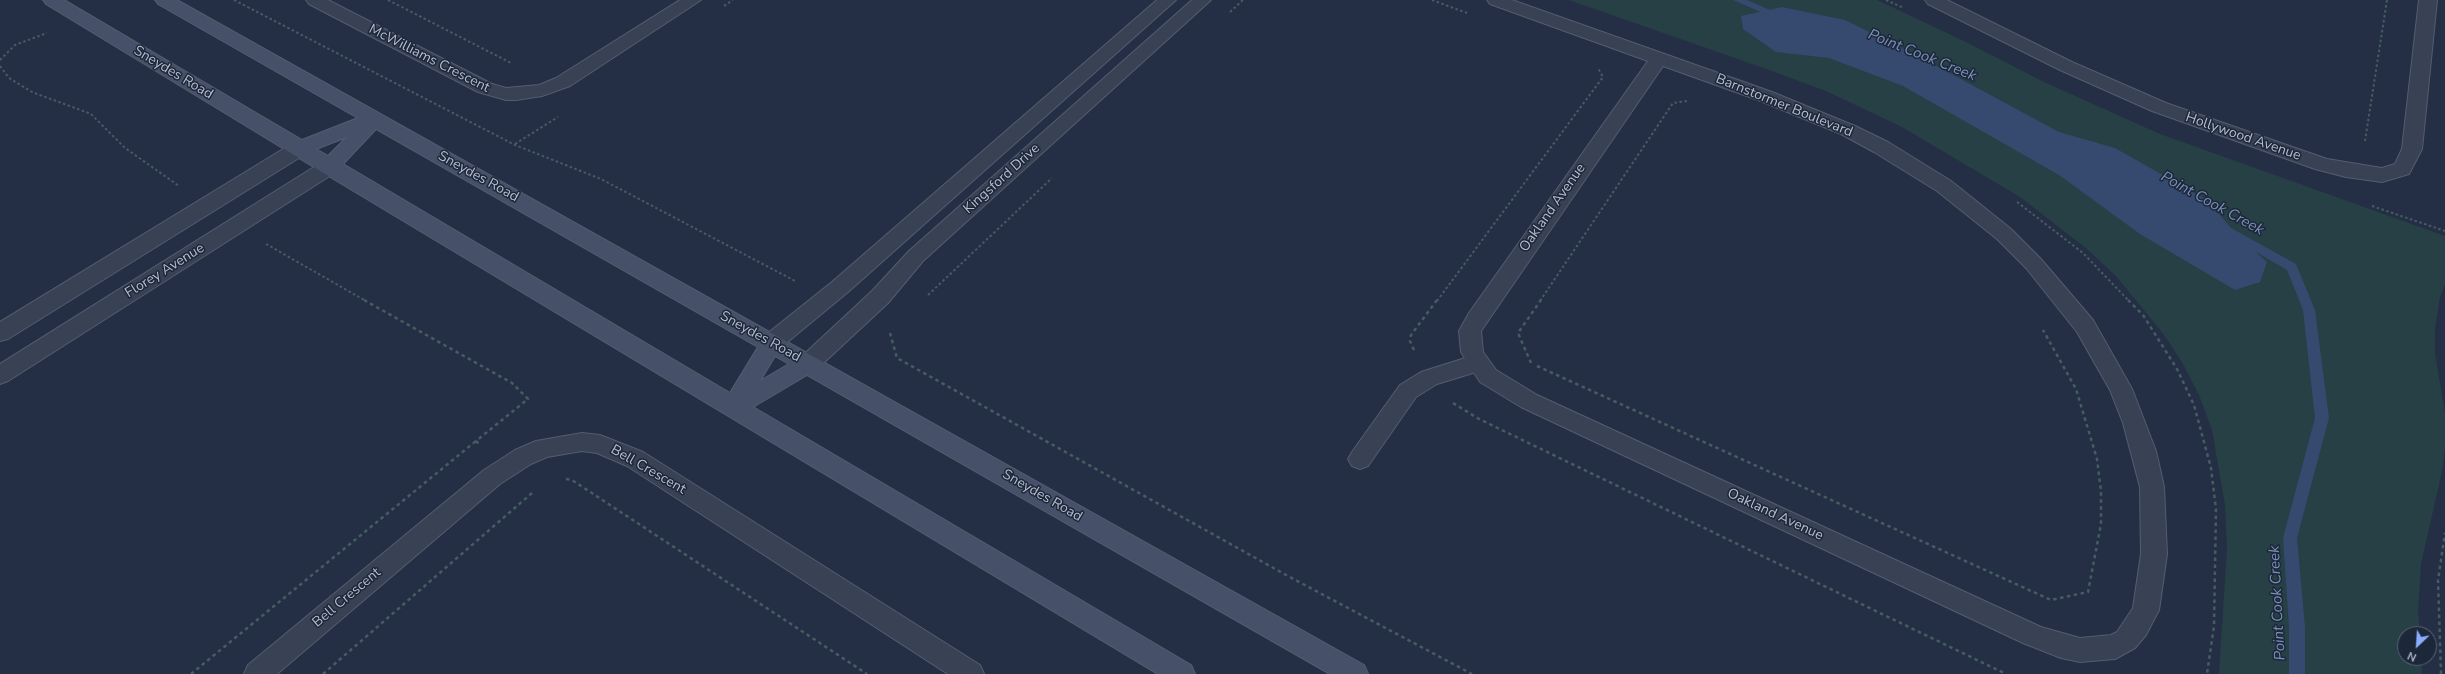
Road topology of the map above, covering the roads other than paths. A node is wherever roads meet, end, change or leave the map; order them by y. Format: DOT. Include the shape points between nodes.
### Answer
graph roads {
  1 [pos="52,0"];
  2 [pos="164,0"];
  3 [pos="315,0"];
  4 [pos="692,0"];
  5 [pos="1167,0"];
  6 [pos="1202,0"];
  7 [pos="1496,0"];
  8 [pos="1934,0"];
  9 [pos="2428,0"];
  10 [pos="1659,58"];
  11 [pos="374,119"];
  12 [pos="300,148"];
  13 [pos="330,167"];
  14 [pos="0,333"];
  15 [pos="771,343"];
  16 [pos="808,364"];
  17 [pos="1478,364"];
  18 [pos="0,375"];
  19 [pos="734,407"];
  20 [pos="1360,458"];
  21 [pos="2080,650"];
  22 [pos="256,674"];
  23 [pos="971,674"];
  24 [pos="1182,674"];
  25 [pos="1355,674"];
  1 -- 12 [label="main road, Sneydes Road"];
  2 -- 11 [label="main road, Sneydes Road"];
  3 -- 4 [label="street, McWilliams Crescent" via="485,88 516,94 542,90 563,82"];
  5 -- 15 [label="street, Kingsford Drive" via="827,298"];
  6 -- 16 [label="street, Kingsford Drive" via="916,256 860,316"];
  7 -- 10 [label="street, Barnstormer Boulevard"];
  8 -- 9 [label="street, Hollywood Avenue" via="2066,66 2159,107 2322,164 2382,175 2402,169 2412,149"];
  10 -- 17 [label="street, Oakland Avenue" via="1477,319 1470,331 1470,341"];
  10 -- 21 [label="street, Barnstormer Boulevard" via="1810,113 1881,147 1944,186 2004,234 2033,263 2085,326 2121,389 2135,423 2152,486 2154,554 2146,610 2137,627 2126,640 2115,647"];
  11 -- 12 [label="main road"];
  11 -- 13 [label="main road"];
  11 -- 15 [label="main road, Sneydes Road"];
  12 -- 13 [label="main road, Sneydes Road"];
  12 -- 14 [label="street"];
  13 -- 18 [label="street, Florey Avenue"];
  13 -- 19 [label="main road, Sneydes Road"];
  15 -- 16 [label="main road, Sneydes Road"];
  15 -- 19 [label="main road"];
  16 -- 19 [label="main road"];
  16 -- 25 [label="main road, Sneydes Road"];
  17 -- 20 [label="street" via="1429,378 1408,391"];
  17 -- 21 [label="street, Oakland Avenue" via="1488,376 1529,401 2032,635"];
  19 -- 24 [label="main road, Sneydes Road"];
  22 -- 23 [label="street, Bell Crescent" via="506,467 544,448 582,442 600,444 617,450"];
}
